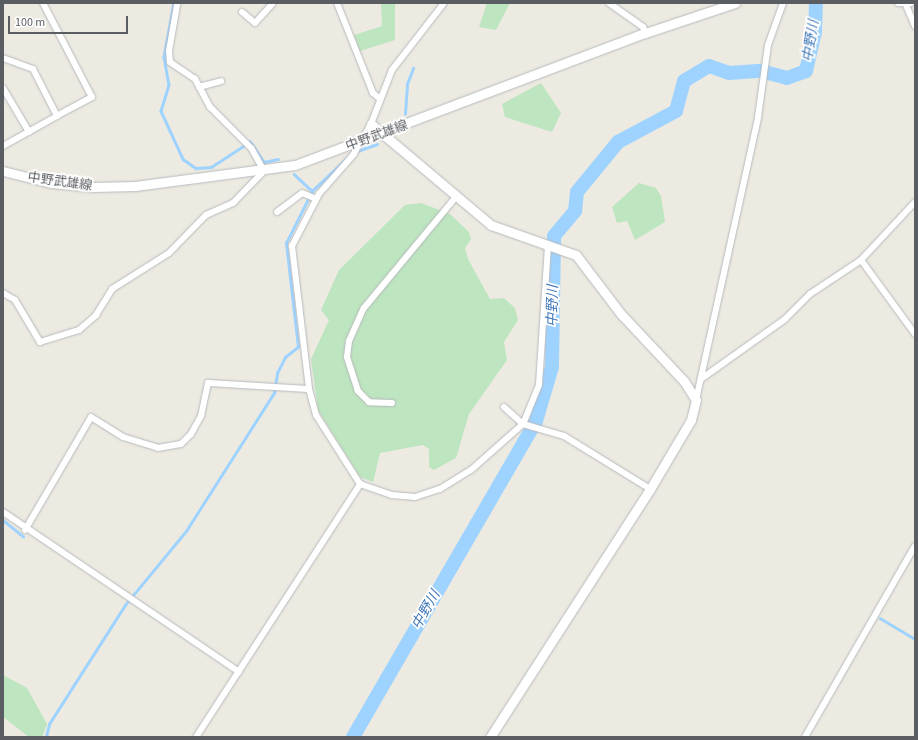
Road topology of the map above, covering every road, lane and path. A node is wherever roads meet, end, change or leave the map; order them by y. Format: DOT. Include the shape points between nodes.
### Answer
graph roads {
  1 [pos="43,3"];
  2 [pos="337,3"];
  3 [pos="444,3"];
  4 [pos="609,3"];
  5 [pos="735,3"];
  6 [pos="783,3"];
  7 [pos="898,3"];
  8 [pos="270,4"];
  9 [pos="909,4"];
  10 [pos="176,5"];
  11 [pos="242,12"];
  12 [pos="915,26"];
  13 [pos="645,32"];
  14 [pos="3,58"];
  15 [pos="221,81"];
  16 [pos="199,87"];
  17 [pos="3,88"];
  18 [pos="379,98"];
  19 [pos="57,116"];
  20 [pos="371,124"];
  21 [pos="29,132"];
  22 [pos="381,135"];
  23 [pos="358,143"];
  24 [pos="3,146"];
  25 [pos="3,171"];
  26 [pos="264,171"];
  27 [pos="455,198"];
  28 [pos="316,199"];
  29 [pos="915,202"];
  30 [pos="277,212"];
  31 [pos="548,244"];
  32 [pos="861,260"];
  33 [pos="3,293"];
  34 [pos="915,334"];
  35 [pos="701,379"];
  36 [pos="309,390"];
  37 [pos="696,400"];
  38 [pos="392,403"];
  39 [pos="504,408"];
  40 [pos="523,424"];
  41 [pos="360,484"];
  42 [pos="650,489"];
  43 [pos="3,512"];
  44 [pos="25,530"];
  45 [pos="915,546"];
  46 [pos="239,672"];
  47 [pos="196,737"];
  48 [pos="490,737"];
  49 [pos="805,737"];
  1 -- 19 [label="street" via="92,97"];
  2 -- 18 [label="street" via="373,93"];
  3 -- 18 [label="street" via="392,70"];
  4 -- 13 [label="street" via="643,27"];
  5 -- 13 [label="street, 中野武雄線"];
  6 -- 35 [label="street" via="764,67 758,118"];
  7 -- 9 [label="street"];
  8 -- 11 [label="street" via="255,23"];
  9 -- 12 [label="street"];
  10 -- 16 [label="street" via="169,51 170,62 188,72"];
  13 -- 22 [label="street, 中野武雄線"];
  14 -- 19 [label="street" via="33,69"];
  15 -- 16 [label="street"];
  16 -- 26 [label="street" via="222,123 251,148"];
  17 -- 21 [label="street" via="6,89"];
  18 -- 20 [label="street"];
  19 -- 21 [label="street"];
  20 -- 22 [label="street"];
  20 -- 23 [label="street"];
  21 -- 24 [label="street"];
  22 -- 23 [label="street, 中野武雄線"];
  22 -- 27 [label="street"];
  23 -- 26 [label="street, 中野武雄線" via="295,165"];
  23 -- 28 [label="street" via="354,154"];
  25 -- 26 [label="street, 中野武雄線" via="51,183 93,187"];
  26 -- 33 [label="street" via="233,203 206,215 169,253 112,289 96,315 79,330 40,342 15,300"];
  27 -- 31 [label="street" via="501,231"];
  27 -- 38 [label="street" via="364,308 349,341 347,357 358,391 369,402"];
  28 -- 30 [label="street" via="302,193"];
  28 -- 36 [label="street" via="292,246"];
  29 -- 32 [label="street"];
  31 -- 37 [label="street" via="583,262 622,314 684,381"];
  31 -- 40 [label="street" via="539,385"];
  32 -- 34 [label="street"];
  32 -- 35 [label="street"];
  35 -- 37 [label="street"];
  36 -- 41 [label="street" via="316,415"];
  36 -- 44 [label="street" via="208,383 201,416 191,434 181,444 158,448 123,437 91,417"];
  37 -- 42 [label="street" via="691,420"];
  39 -- 40 [label="street"];
  40 -- 41 [label="street" via="471,470 440,489 415,497 392,495"];
  40 -- 42 [label="street" via="564,436"];
  41 -- 46 [label="street"];
  42 -- 48 [label="street"];
  43 -- 44 [label="street"];
  44 -- 46 [label="street"];
  45 -- 49 [label="street"];
  46 -- 47 [label="street"];
}
